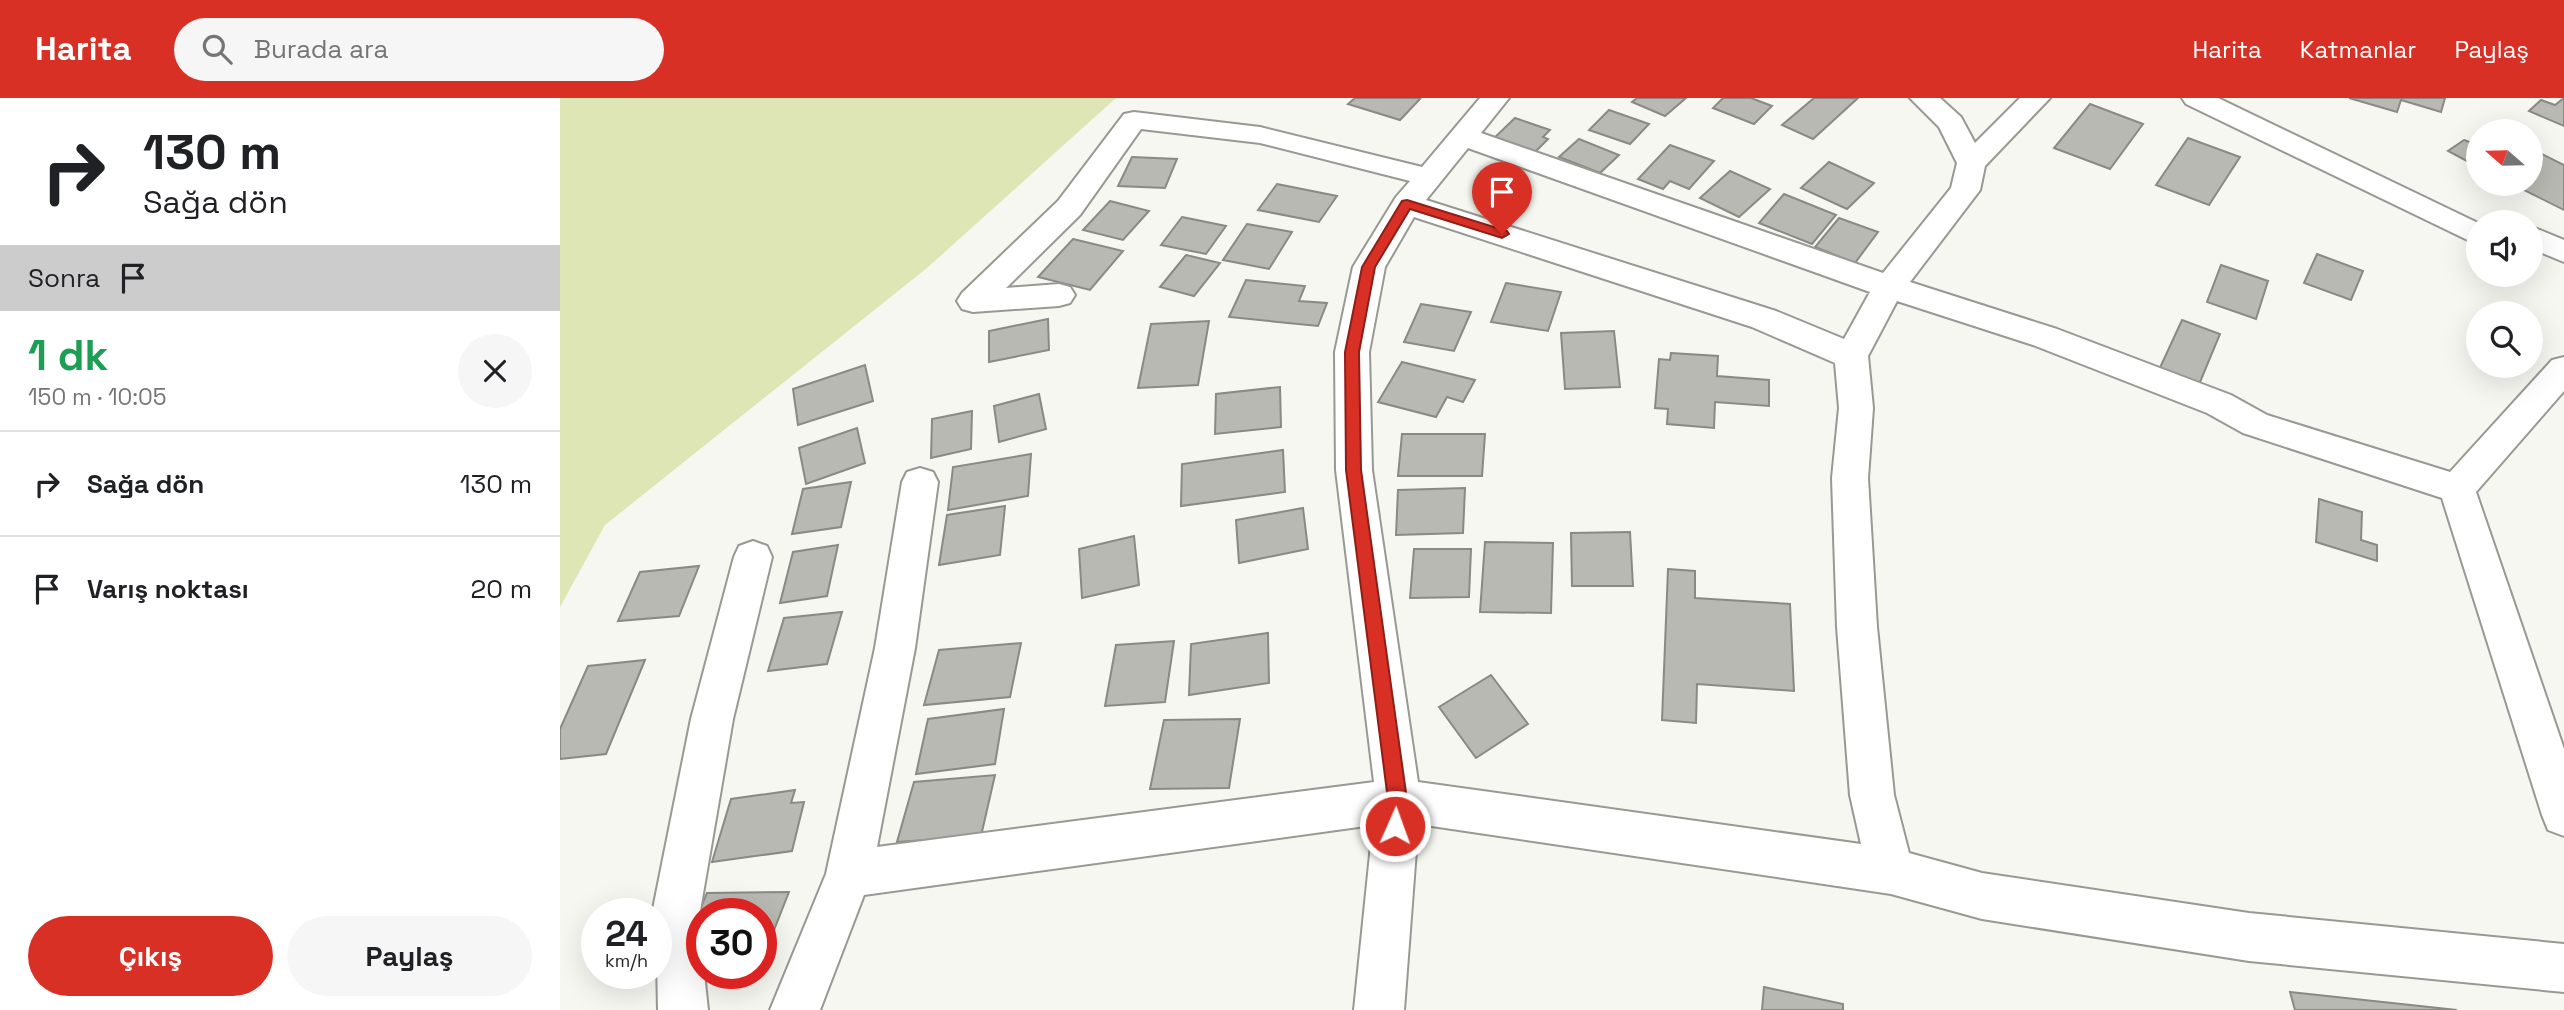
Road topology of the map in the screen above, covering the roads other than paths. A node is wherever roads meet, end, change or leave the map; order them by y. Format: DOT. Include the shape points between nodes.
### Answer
graph roads {
  1 [pos="1495,98"];
  2 [pos="1924,98"];
  3 [pos="2036,98"];
  4 [pos="2196,98"];
  5 [pos="2238,98"];
  6 [pos="1461,136"];
  7 [pos="1971,163"];
  8 [pos="1417,191"];
  9 [pos="2476,210"];
  10 [pos="2466,229"];
  11 [pos="2543,242"];
  12 [pos="2564,252"];
  13 [pos="2543,266"];
  14 [pos="2564,276"];
  15 [pos="1889,287"];
  16 [pos="1059,295"];
  17 [pos="1851,356"];
  18 [pos="2564,369"];
  19 [pos="920,482"];
  20 [pos="2457,489"];
  21 [pos="753,557"];
  22 [pos="1398,800"];
  23 [pos="2564,815"];
  24 [pos="1891,871"];
  25 [pos="849,874"];
  26 [pos="2564,968"];
  27 [pos="683,1010"];
  28 [pos="795,1010"];
  29 [pos="1379,1010"];
  1 -- 6 [label="street"];
  2 -- 7 [label="street" via="1951,123"];
  3 -- 7 [label="street"];
  4 -- 10 [label="street"];
  5 -- 9 [label="street"];
  6 -- 8 [label="street"];
  6 -- 15 [label="street"];
  7 -- 15 [label="street" via="1965,190"];
  8 -- 16 [label="street" via="1260,135 1134,120 1069,208 972,301"];
  8 -- 17 [label="street"];
  8 -- 22 [label="street" via="1369,267 1352,352 1354,470"];
  11 -- 12 [label="street"];
  13 -- 14 [label="street"];
  15 -- 17 [label="street"];
  15 -- 20 [label="street" via="2045,337 2219,404 2255,424"];
  17 -- 24 [label="street" via="1856,408 1850,478 1857,627 1872,795"];
  18 -- 20 [label="street"];
  19 -- 25 [label="street" via="895,648"];
  20 -- 23 [label="street"];
  21 -- 27 [label="street" via="712,719 675,917"];
  22 -- 24 [label="street"];
  22 -- 25 [label="street"];
  22 -- 29 [label="street"];
  24 -- 26 [label="street" via="1982,896 2249,937"];
  25 -- 28 [label="street"];
}
